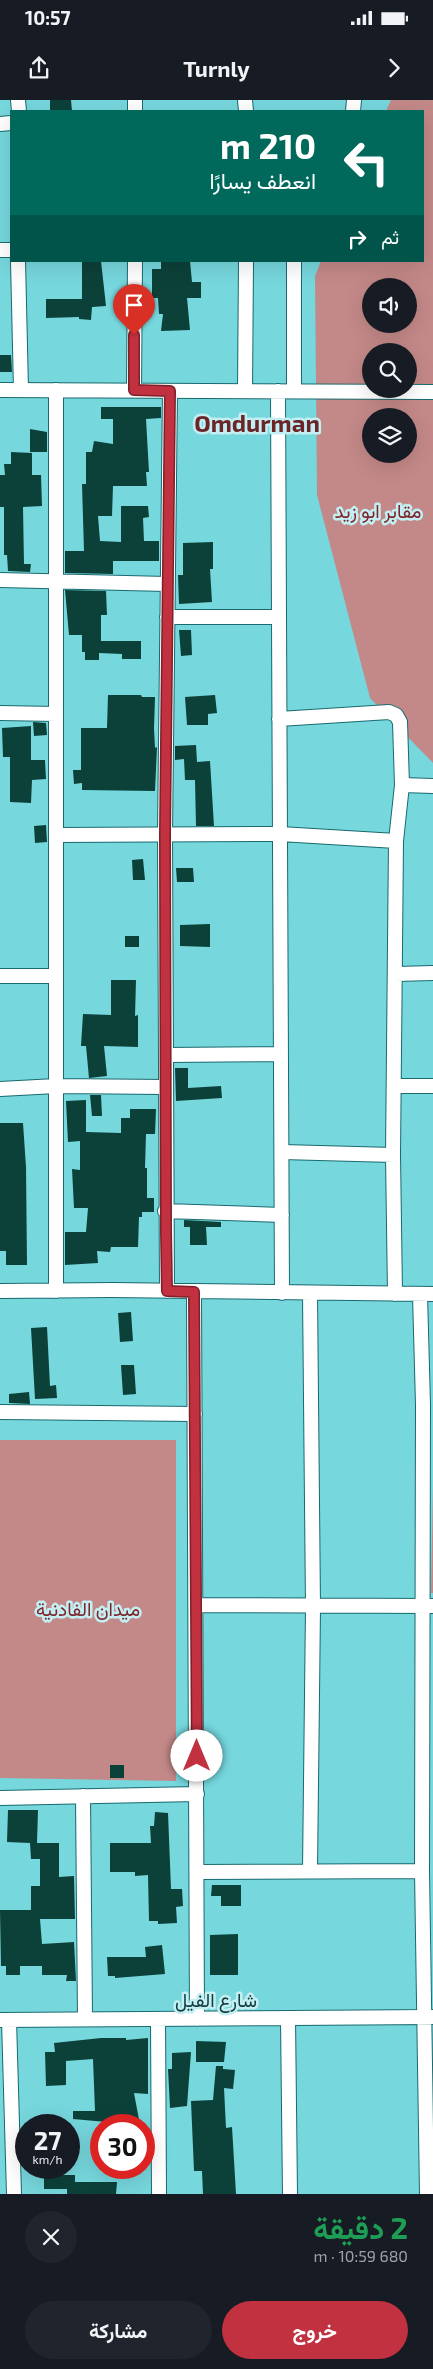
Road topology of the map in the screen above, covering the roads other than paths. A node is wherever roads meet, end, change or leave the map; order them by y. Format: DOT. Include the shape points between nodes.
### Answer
graph roads {
  1 [pos="18,262"];
  2 [pos="135,262"];
  3 [pos="246,262"];
  4 [pos="294,262"];
  5 [pos="0,390"];
  6 [pos="21,390"];
  7 [pos="56,390"];
  8 [pos="134,390"];
  9 [pos="170,391"];
  10 [pos="245,391"];
  11 [pos="278,391"];
  12 [pos="294,392"];
  13 [pos="433,392"];
  14 [pos="0,580"];
  15 [pos="57,582"];
  16 [pos="167,584"];
  17 [pos="168,616"];
  18 [pos="279,617"];
  19 [pos="0,714"];
  20 [pos="56,714"];
  21 [pos="280,719"];
  22 [pos="402,785"];
  23 [pos="433,786"];
  24 [pos="165,834"];
  25 [pos="280,834"];
  26 [pos="56,835"];
  27 [pos="396,841"];
  28 [pos="433,973"];
  29 [pos="396,974"];
  30 [pos="0,976"];
  31 [pos="56,976"];
  32 [pos="281,1054"];
  33 [pos="166,1055"];
  34 [pos="56,1086"];
  35 [pos="395,1086"];
  36 [pos="433,1086"];
  37 [pos="166,1087"];
  38 [pos="0,1089"];
  39 [pos="282,1152"];
  40 [pos="393,1155"];
  41 [pos="165,1211"];
  42 [pos="282,1215"];
  43 [pos="0,1291"];
  44 [pos="56,1291"];
  45 [pos="167,1291"];
  46 [pos="194,1292"];
  47 [pos="282,1293"];
  48 [pos="310,1293"];
  49 [pos="395,1294"];
  50 [pos="426,1294"];
  51 [pos="428,1405"];
  52 [pos="0,1412"];
  53 [pos="195,1414"];
  54 [pos="196,1605"];
  55 [pos="427,1606"];
  56 [pos="313,1607"];
  57 [pos="197,1794"];
  58 [pos="83,1796"];
  59 [pos="0,1798"];
  60 [pos="310,1871"];
  61 [pos="422,1871"];
  62 [pos="198,1872"];
  63 [pos="428,2017"];
  64 [pos="288,2018"];
  65 [pos="85,2019"];
  66 [pos="158,2019"];
  67 [pos="197,2019"];
  68 [pos="5,2020"];
  69 [pos="14,2194"];
  70 [pos="159,2194"];
  71 [pos="290,2194"];
  72 [pos="427,2194"];
  1 -- 6 [label="street"];
  2 -- 8 [label="street"];
  3 -- 10 [label="street"];
  4 -- 12 [label="street"];
  5 -- 6 [label="street"];
  6 -- 7 [label="street"];
  7 -- 8 [label="street"];
  7 -- 15 [label="street"];
  8 -- 9 [label="street"];
  9 -- 10 [label="street"];
  9 -- 16 [label="street"];
  10 -- 11 [label="street"];
  11 -- 12 [label="street"];
  11 -- 18 [label="street"];
  12 -- 13 [label="street"];
  14 -- 15 [label="street"];
  15 -- 16 [label="street"];
  15 -- 20 [label="street"];
  16 -- 17 [label="street"];
  17 -- 18 [label="street"];
  17 -- 24 [label="street"];
  18 -- 21 [label="street"];
  19 -- 20 [label="street"];
  20 -- 26 [label="street"];
  21 -- 22 [label="street" via="389,712 400,722"];
  21 -- 25 [label="street"];
  22 -- 23 [label="street"];
  22 -- 27 [label="street"];
  24 -- 25 [label="street"];
  24 -- 26 [label="street"];
  24 -- 33 [label="street"];
  25 -- 27 [label="street"];
  25 -- 32 [label="street"];
  26 -- 31 [label="street"];
  27 -- 29 [label="street"];
  28 -- 29 [label="street"];
  29 -- 35 [label="street"];
  30 -- 31 [label="street"];
  31 -- 34 [label="street"];
  32 -- 33 [label="street"];
  32 -- 39 [label="street"];
  33 -- 37 [label="street"];
  34 -- 37 [label="street"];
  34 -- 38 [label="street"];
  34 -- 44 [label="street"];
  35 -- 36 [label="street"];
  35 -- 40 [label="street"];
  37 -- 41 [label="street"];
  39 -- 40 [label="street"];
  39 -- 42 [label="street"];
  40 -- 49 [label="street"];
  41 -- 42 [label="street"];
  41 -- 45 [label="street"];
  42 -- 47 [label="street"];
  43 -- 44 [label="street"];
  44 -- 45 [label="street"];
  45 -- 46 [label="street"];
  46 -- 47 [label="street"];
  46 -- 53 [label="street"];
  47 -- 48 [label="street"];
  48 -- 49 [label="street"];
  48 -- 56 [label="street"];
  49 -- 50 [label="street"];
  50 -- 51 [label="street"];
  51 -- 55 [label="street"];
  52 -- 53 [label="street"];
  53 -- 54 [label="street"];
  54 -- 56 [label="street"];
  54 -- 57 [label="street"];
  55 -- 56 [label="street"];
  55 -- 61 [label="street"];
  56 -- 60 [label="street"];
  57 -- 58 [label="street"];
  57 -- 62 [label="street"];
  58 -- 59 [label="street"];
  58 -- 65 [label="street"];
  60 -- 61 [label="street"];
  60 -- 62 [label="street"];
  61 -- 63 [label="street"];
  62 -- 67 [label="street"];
  63 -- 64 [label="street, شارع الفيل"];
  63 -- 72 [label="street"];
  64 -- 67 [label="street, شارع الفيل"];
  64 -- 71 [label="street"];
  65 -- 66 [label="street, شارع الفيل"];
  65 -- 68 [label="street, شارع الفيل"];
  66 -- 67 [label="street, شارع الفيل"];
  66 -- 70 [label="street"];
  68 -- 69 [label="street"];
}
